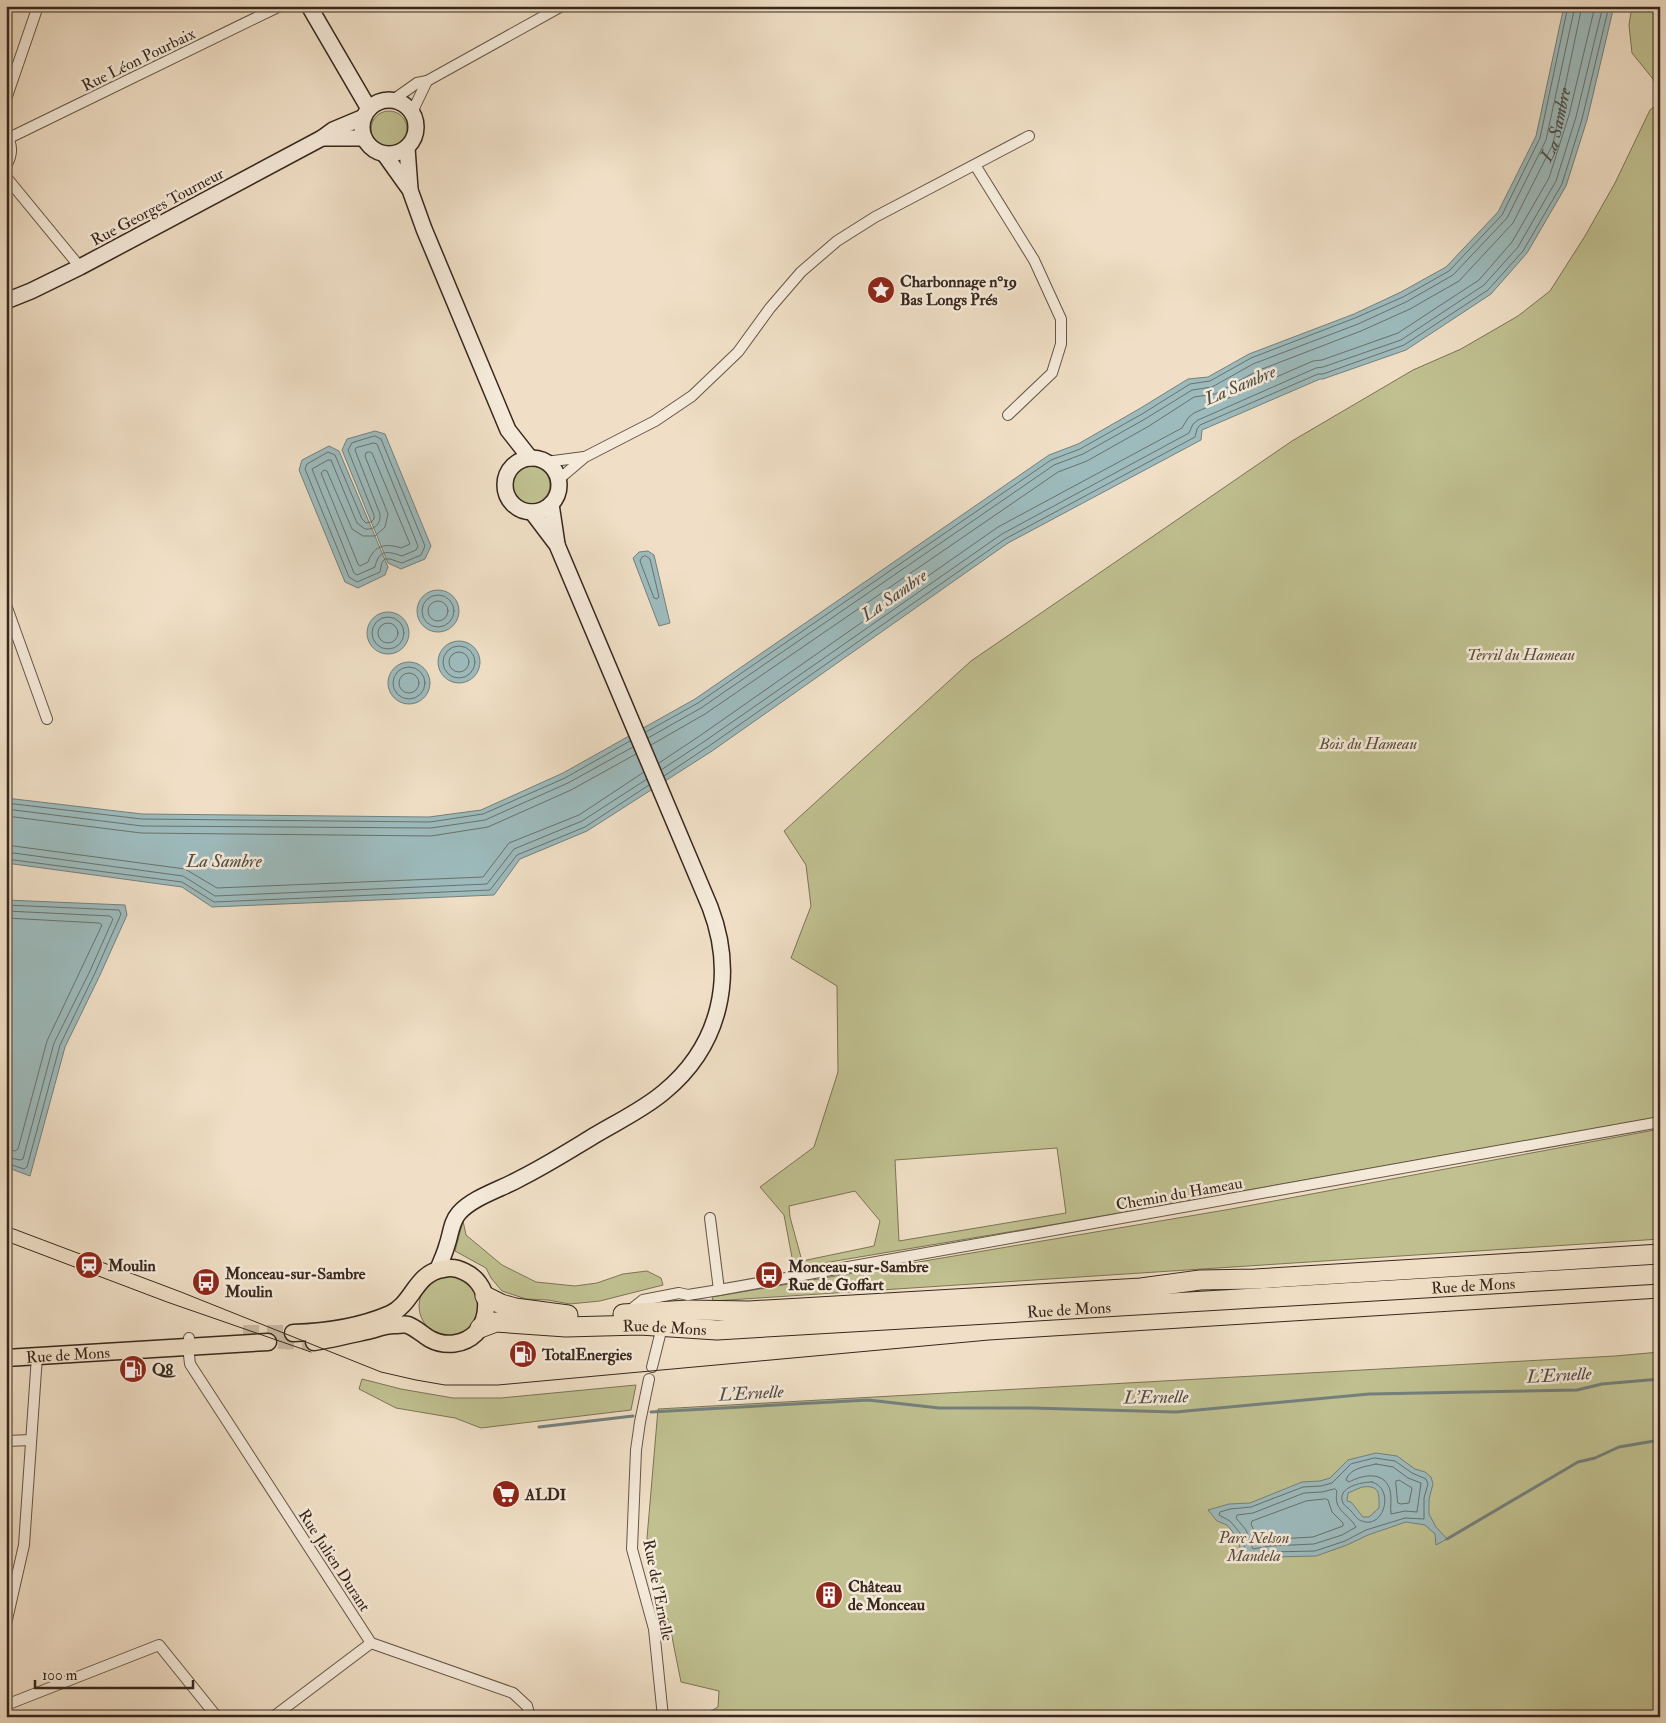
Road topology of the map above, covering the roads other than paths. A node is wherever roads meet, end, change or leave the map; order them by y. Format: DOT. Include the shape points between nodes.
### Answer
graph roads {
  1 [pos="38,6"];
  2 [pos="280,6"];
  3 [pos="309,6"];
  4 [pos="562,6"];
  5 [pos="427,81"];
  6 [pos="6,99"];
  7 [pos="393,100"];
  8 [pos="367,113"];
  9 [pos="413,114"];
  10 [pos="1029,136"];
  11 [pos="7,137"];
  12 [pos="322,138"];
  13 [pos="364,138"];
  14 [pos="407,148"];
  15 [pos="386,155"];
  16 [pos="975,165"];
  17 [pos="6,166"];
  18 [pos="6,177"];
  19 [pos="410,190"];
  20 [pos="80,267"];
  21 [pos="6,301"];
  22 [pos="1008,415"];
  23 [pos="508,430"];
  24 [pos="586,457"];
  25 [pos="530,458"];
  26 [pos="546,462"];
  27 [pos="513,466"];
  28 [pos="558,480"];
  29 [pos="551,504"];
  30 [pos="532,512"];
  31 [pos="557,545"];
  32 [pos="6,605"];
  33 [pos="47,720"];
  34 [pos="1660,1122"];
  35 [pos="710,1218"];
  36 [pos="447,1245"];
  37 [pos="1660,1254"];
  38 [pos="455,1268"];
  39 [pos="438,1269"];
  40 [pos="1660,1274"];
  41 [pos="719,1290"];
  42 [pos="413,1292"];
  43 [pos="688,1295"];
  44 [pos="485,1296"];
  45 [pos="705,1302"];
  46 [pos="630,1314"];
  47 [pos="665,1319"];
  48 [pos="480,1328"];
  49 [pos="243,1333"];
  50 [pos="293,1333"];
  51 [pos="422,1334"];
  52 [pos="188,1342"];
  53 [pos="268,1342"];
  54 [pos="314,1342"];
  55 [pos="37,1356"];
  56 [pos="6,1358"];
  57 [pos="652,1367"];
  58 [pos="649,1379"];
  59 [pos="31,1440"];
  60 [pos="6,1442"];
  61 [pos="6,1624"];
  62 [pos="371,1643"];
  63 [pos="6,1704"];
  64 [pos="217,1717"];
  65 [pos="273,1717"];
  66 [pos="530,1717"];
  67 [pos="663,1717"];
  1 -- 6 [label="street"];
  2 -- 11 [label="street, Rue Léon Pourbaix"];
  3 -- 8 [label="street"];
  4 -- 5 [label="street"];
  5 -- 7 [label="street" via="417,83"];
  5 -- 9 [label="street"];
  7 -- 8 [label="street" via="377,103"];
  7 -- 9 [label="street" via="404,104"];
  8 -- 12 [label="street, Rue Georges Tourneur"];
  8 -- 13 [label="street" via="362,126"];
  9 -- 14 [label="street" via="416,134"];
  10 -- 16 [label="street"];
  11 -- 17 [label="street" via="12,148"];
  12 -- 13 [label="street, Rue Georges Tourneur"];
  12 -- 20 [label="street, Rue Georges Tourneur"];
  13 -- 15 [label="street" via="374,150"];
  14 -- 15 [label="street" via="400,153"];
  14 -- 19 [label="street"];
  15 -- 19 [label="street"];
  16 -- 22 [label="street" via="1034,260 1061,318 1061,344 1052,373"];
  16 -- 24 [label="street" via="875,217 837,241 801,272 738,352 692,396 655,421"];
  18 -- 20 [label="street"];
  19 -- 23 [label="street"];
  20 -- 21 [label="street, Rue Georges Tourneur"];
  23 -- 25 [label="street"];
  23 -- 27 [label="street"];
  24 -- 26 [label="street"];
  24 -- 28 [label="street"];
  25 -- 26 [label="street"];
  25 -- 27 [label="street"];
  26 -- 28 [label="street" via="554,469"];
  27 -- 30 [label="street" via="505,480 506,495 517,508"];
  28 -- 29 [label="street" via="558,493"];
  29 -- 30 [label="street"];
  29 -- 31 [label="street"];
  30 -- 31 [label="street"];
  31 -- 36 [label="street" via="710,907 722,949 722,988 706,1042 687,1071 663,1094 523,1178 467,1206 457,1214"];
  32 -- 33 [label="street"];
  34 -- 41 [label="street, Chemin du Hameau"];
  35 -- 41 [label="street"];
  36 -- 38 [label="street"];
  36 -- 39 [label="street"];
  37 -- 45 [label="highway, Rue de Mons" via="1200,1280 1141,1288 759,1310"];
  38 -- 39 [label="main road"];
  38 -- 44 [label="main road, Rue de Mons" via="477,1281"];
  39 -- 42 [label="main road" via="425,1276"];
  40 -- 47 [label="highway, Rue de Mons" via="717,1330"];
  41 -- 45 [label="street, Chemin du Hameau"];
  42 -- 50 [label="main road" via="402,1306 376,1319 332,1330"];
  42 -- 51 [label="main road" via="411,1314"];
  43 -- 45 [label="street, Chemin du Hameau"];
  43 -- 46 [label="street, Chemin du Hameau" via="679,1293 643,1300"];
  43 -- 47 [label="street"];
  44 -- 46 [label="highway, Rue de Mons" via="514,1308 572,1316"];
  44 -- 48 [label="main road" via="486,1312"];
  45 -- 47 [label="highway, Rue de Mons"];
  46 -- 47 [label="highway, Rue de Mons"];
  47 -- 48 [label="highway, Rue de Mons" via="640,1325 566,1327 496,1322"];
  47 -- 57 [label="street"];
  48 -- 51 [label="main road, Rue de Mons" via="467,1340 450,1344 435,1342"];
  49 -- 52 [label="main road, Rue de Mons" via="202,1334"];
  51 -- 54 [label="main road, Rue de Mons" via="408,1325 394,1324"];
  52 -- 53 [label="main road, Rue de Mons"];
  52 -- 55 [label="main road, Rue de Mons" via="159,1348"];
  52 -- 62 [label="street, Rue Julien Durant" via="190,1364"];
  55 -- 56 [label="main road, Rue de Mons"];
  55 -- 59 [label="street"];
  58 -- 67 [label="street, Rue de l'Ernelle" via="636,1450 632,1549 654,1629"];
  59 -- 60 [label="street"];
  59 -- 61 [label="street" via="24,1545"];
  62 -- 65 [label="street"];
  62 -- 66 [label="street" via="513,1693 527,1706"];
  63 -- 64 [label="street" via="159,1644"];
}
